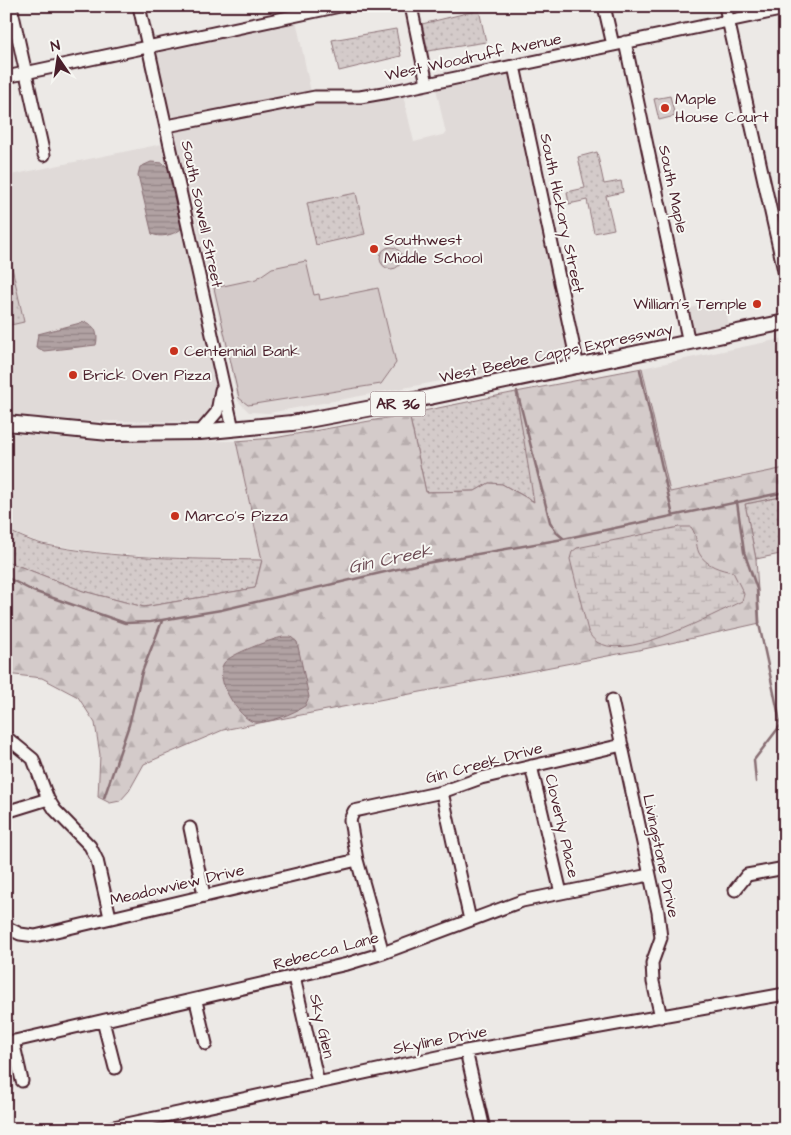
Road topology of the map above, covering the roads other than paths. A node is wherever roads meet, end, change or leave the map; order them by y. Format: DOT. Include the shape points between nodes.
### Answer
graph roads {
  1 [pos="11,6"];
  2 [pos="139,6"];
  3 [pos="340,6"];
  4 [pos="411,6"];
  5 [pos="604,6"];
  6 [pos="725,6"];
  7 [pos="785,9"];
  8 [pos="728,20"];
  9 [pos="619,43"];
  10 [pos="148,47"];
  11 [pos="514,66"];
  12 [pos="27,73"];
  13 [pos="6,77"];
  14 [pos="427,84"];
  15 [pos="167,126"];
  16 [pos="44,156"];
  17 [pos="785,275"];
  18 [pos="785,322"];
  19 [pos="689,343"];
  20 [pos="578,367"];
  21 [pos="222,379"];
  22 [pos="6,422"];
  23 [pos="232,430"];
  24 [pos="200,432"];
  25 [pos="612,700"];
  26 [pos="6,737"];
  27 [pos="622,745"];
  28 [pos="531,766"];
  29 [pos="442,792"];
  30 [pos="48,799"];
  31 [pos="6,812"];
  32 [pos="190,828"];
  33 [pos="357,860"];
  34 [pos="785,868"];
  35 [pos="649,875"];
  36 [pos="735,890"];
  37 [pos="561,893"];
  38 [pos="204,895"];
  39 [pos="110,917"];
  40 [pos="470,920"];
  41 [pos="6,927"];
  42 [pos="383,954"];
  43 [pos="294,977"];
  44 [pos="785,994"];
  45 [pos="196,1001"];
  46 [pos="662,1017"];
  47 [pos="103,1021"];
  48 [pos="10,1042"];
  49 [pos="206,1044"];
  50 [pos="466,1051"];
  51 [pos="115,1068"];
  52 [pos="22,1081"];
  53 [pos="318,1082"];
  54 [pos="104,1129"];
  55 [pos="484,1129"];
  1 -- 12 [label="street"];
  2 -- 10 [label="street, South Sowell Street"];
  3 -- 10 [label="street"];
  4 -- 14 [label="street"];
  5 -- 9 [label="street, South Maple"];
  6 -- 8 [label="street"];
  7 -- 8 [label="street, West Woodruff Avenue"];
  8 -- 9 [label="street, West Woodruff Avenue"];
  8 -- 17 [label="street"];
  9 -- 11 [label="street, West Woodruff Avenue"];
  9 -- 19 [label="street, South Maple"];
  10 -- 12 [label="street"];
  10 -- 15 [label="street, South Sowell Street"];
  11 -- 14 [label="street, West Woodruff Avenue"];
  11 -- 20 [label="street, South Hickory Street"];
  12 -- 13 [label="street"];
  12 -- 16 [label="street"];
  14 -- 15 [label="street, West Woodruff Avenue" via="360,97 315,96"];
  15 -- 21 [label="street, South Sowell Street"];
  18 -- 19 [label="main road, West Beebe Capps Expressway / AR 36"];
  19 -- 20 [label="main road, West Beebe Capps Expressway / AR 36"];
  20 -- 23 [label="main road, West Beebe Capps Expressway / AR 36" via="356,412"];
  21 -- 23 [label="street, South Sowell Street"];
  21 -- 24 [label="street" via="217,412"];
  22 -- 24 [label="main road, West Beebe Capps Expressway / AR 36" via="109,434"];
  23 -- 24 [label="main road, West Beebe Capps Expressway / AR 36"];
  25 -- 27 [label="street, Livingstone Drive"];
  26 -- 30 [label="street" via="33,759"];
  27 -- 28 [label="street, Gin Creek Drive"];
  27 -- 35 [label="street, Livingstone Drive"];
  28 -- 29 [label="street, Gin Creek Drive" via="481,778"];
  28 -- 37 [label="street, Cloverly Place"];
  29 -- 33 [label="street, Gin Creek Drive" via="354,811 350,820"];
  29 -- 40 [label="street"];
  30 -- 31 [label="street"];
  30 -- 39 [label="street" via="90,846 97,860"];
  32 -- 38 [label="street"];
  33 -- 38 [label="street, Meadowview Drive"];
  33 -- 42 [label="street"];
  34 -- 36 [label="street" via="747,875"];
  35 -- 37 [label="street, Rebecca Lane"];
  35 -- 46 [label="street, Livingstone Drive" via="660,926 661,938 652,963"];
  37 -- 40 [label="street, Rebecca Lane" via="522,901"];
  38 -- 39 [label="street, Meadowview Drive"];
  39 -- 41 [label="street, Meadowview Drive" via="35,936 20,934"];
  40 -- 42 [label="street, Rebecca Lane"];
  42 -- 43 [label="street, Rebecca Lane"];
  43 -- 45 [label="street, Rebecca Lane"];
  43 -- 53 [label="street, Sky Glen"];
  44 -- 46 [label="street, Skyline Drive"];
  45 -- 47 [label="street, Rebecca Lane"];
  45 -- 49 [label="street"];
  46 -- 50 [label="street, Skyline Drive"];
  47 -- 48 [label="street, Rebecca Lane"];
  47 -- 51 [label="street"];
  48 -- 52 [label="street"];
  50 -- 53 [label="street, Skyline Drive"];
  50 -- 55 [label="street"];
  53 -- 54 [label="street, Skyline Drive"];
}
